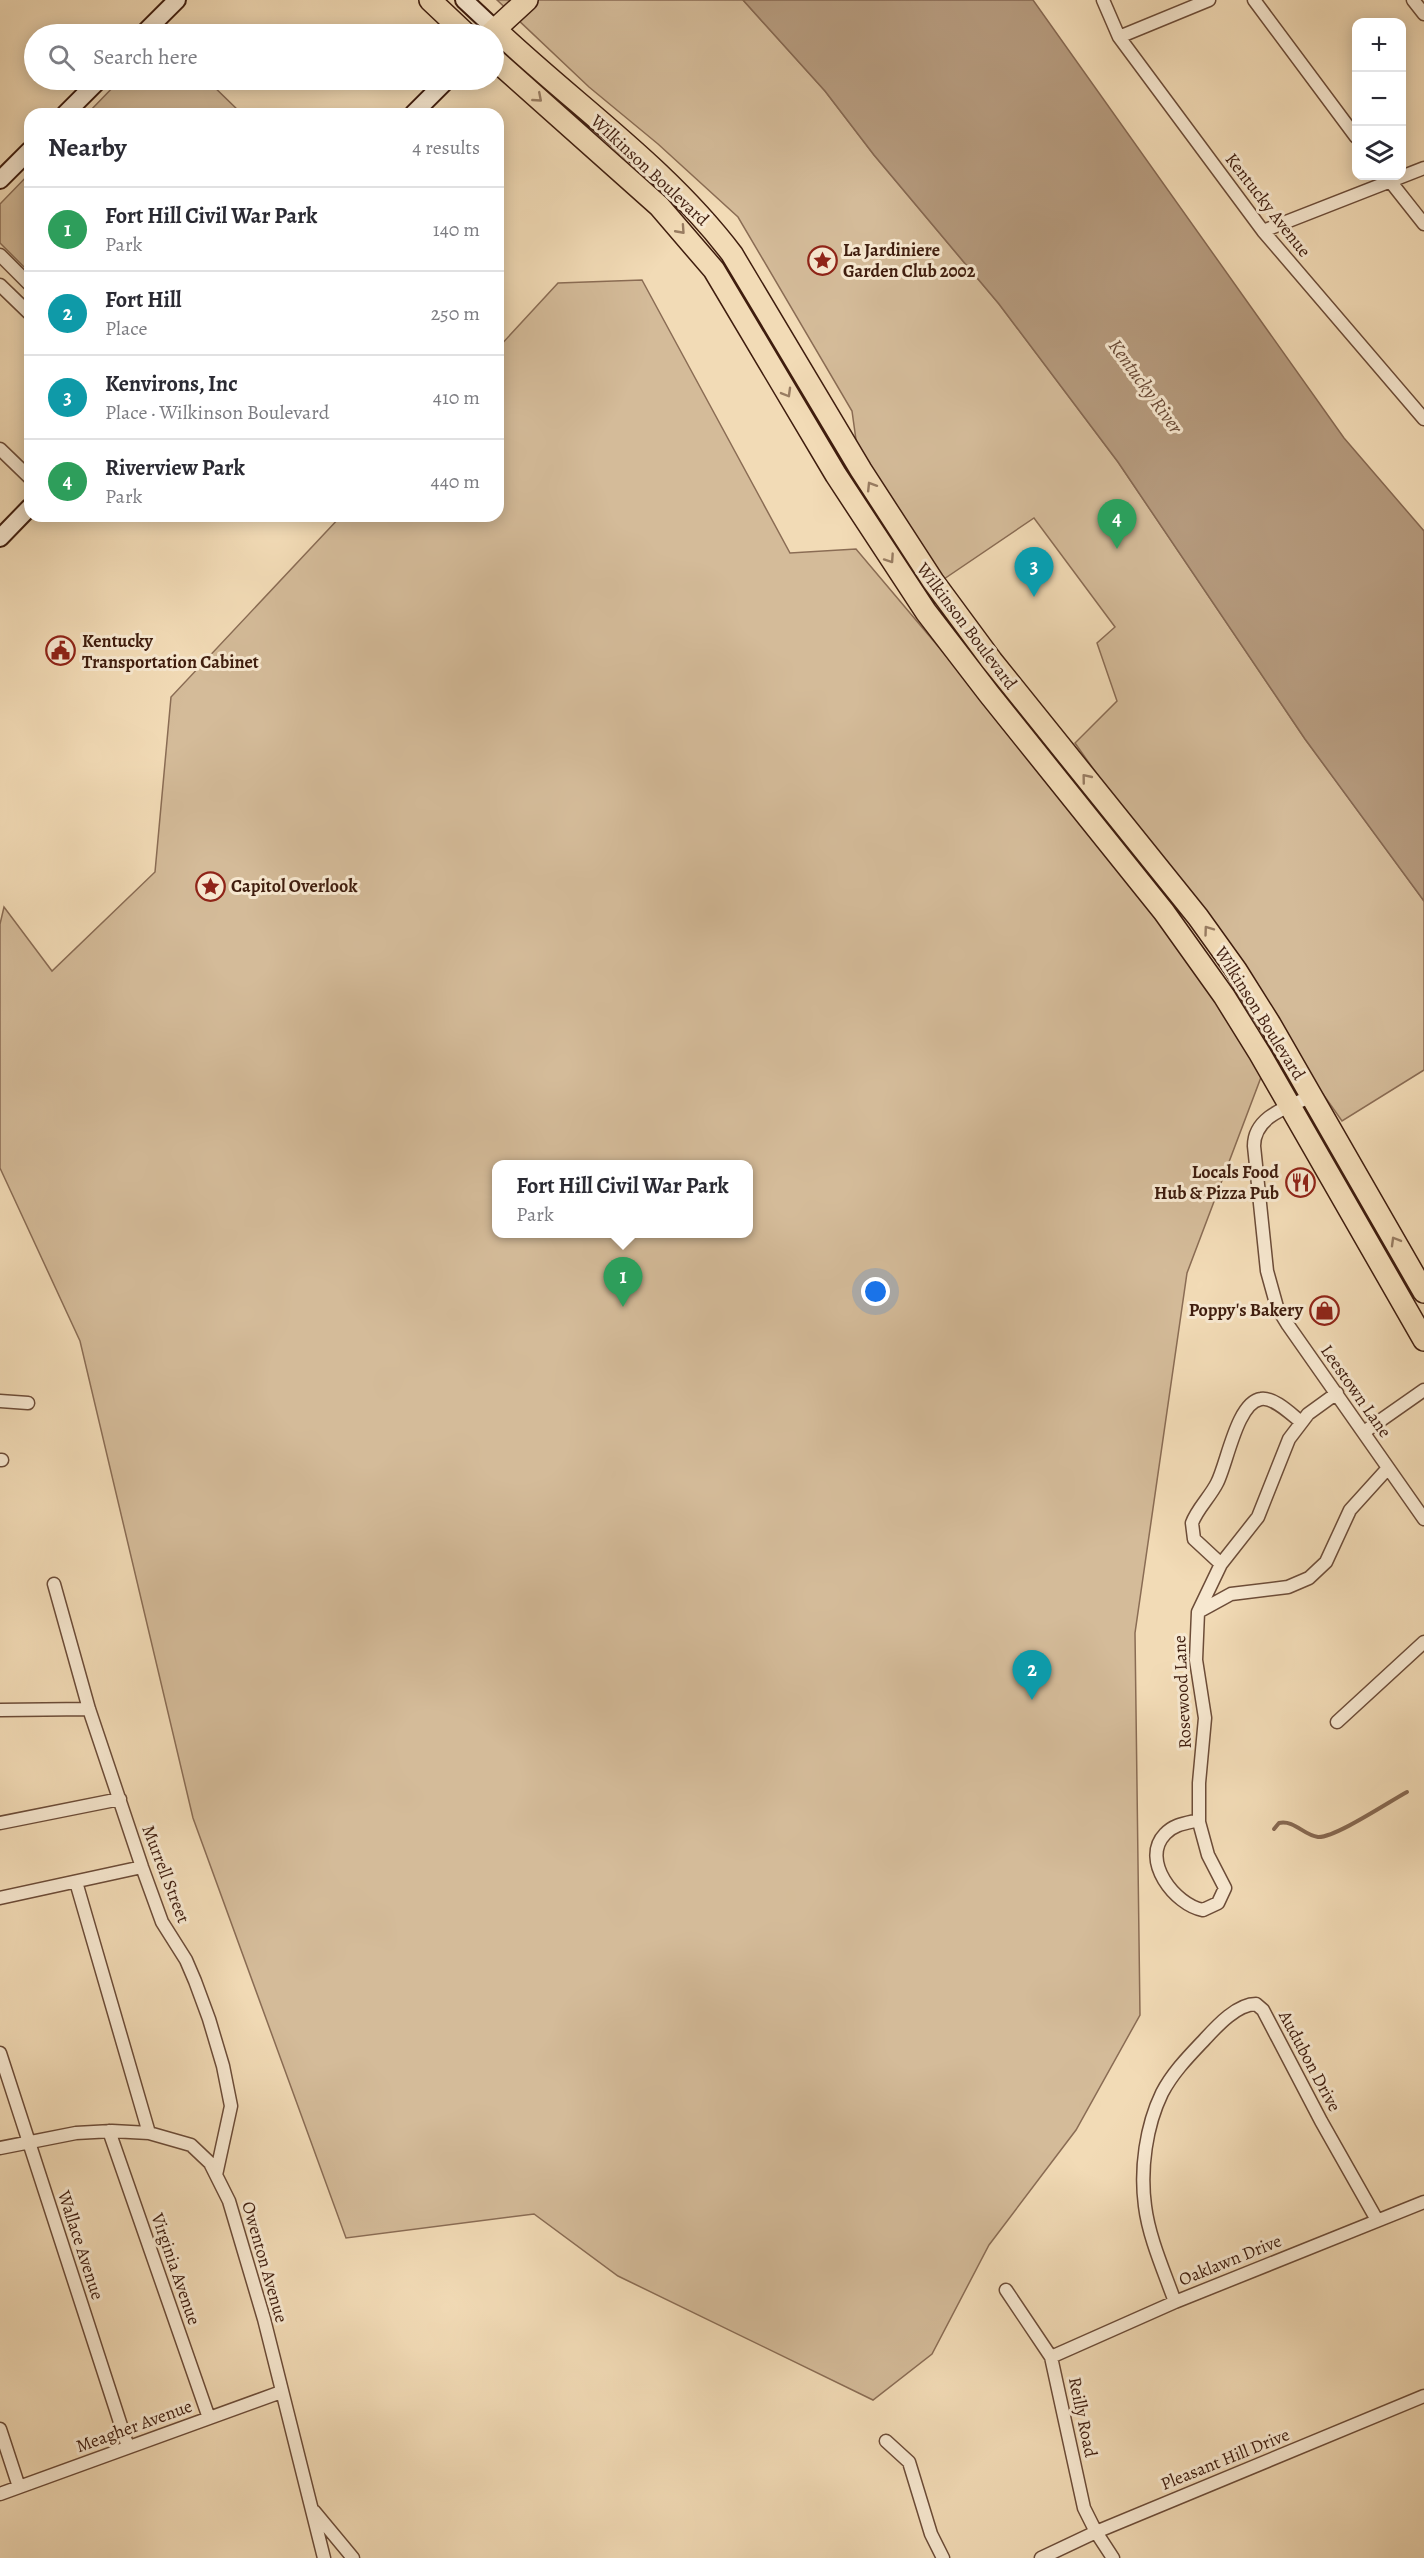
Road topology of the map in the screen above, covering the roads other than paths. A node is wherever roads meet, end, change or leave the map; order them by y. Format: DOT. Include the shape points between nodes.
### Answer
graph roads {
  1 [pos="177,0"];
  2 [pos="430,0"];
  3 [pos="464,0"];
  4 [pos="527,0"];
  5 [pos="1103,0"];
  6 [pos="1209,0"];
  7 [pos="1254,0"];
  8 [pos="1413,0"];
  9 [pos="1424,14"];
  10 [pos="153,24"];
  11 [pos="455,24"];
  12 [pos="486,24"];
  13 [pos="502,24"];
  14 [pos="1119,37"];
  15 [pos="504,41"];
  16 [pos="504,68"];
  17 [pos="89,90"];
  18 [pos="437,90"];
  19 [pos="71,108"];
  20 [pos="419,108"];
  21 [pos="1352,132"];
  22 [pos="24,156"];
  23 [pos="1424,168"];
  24 [pos="1406,174"];
  25 [pos="0,180"];
  26 [pos="1386,180"];
  27 [pos="1389,180"];
  28 [pos="1424,224"];
  29 [pos="1263,231"];
  30 [pos="0,255"];
  31 [pos="24,279"];
  32 [pos="0,285"];
  33 [pos="24,308"];
  34 [pos="1424,419"];
  35 [pos="0,449"];
  36 [pos="24,472"];
  37 [pos="24,513"];
  38 [pos="0,538"];
  39 [pos="1312,1096"];
  40 [pos="1290,1106"];
  41 [pos="1424,1292"];
  42 [pos="1424,1340"];
  43 [pos="1424,1390"];
  44 [pos="1337,1393"];
  45 [pos="0,1401"];
  46 [pos="28,1403"];
  47 [pos="1301,1422"];
  48 [pos="1364,1432"];
  49 [pos="1388,1468"];
  50 [pos="1424,1519"];
  51 [pos="1221,1563"];
  52 [pos="1212,1583"];
  53 [pos="54,1584"];
  54 [pos="1222,1598"];
  55 [pos="1198,1612"];
  56 [pos="1424,1642"];
  57 [pos="89,1709"];
  58 [pos="0,1710"];
  59 [pos="1337,1722"];
  60 [pos="120,1799"];
  61 [pos="1199,1820"];
  62 [pos="0,1823"];
  63 [pos="142,1867"];
  64 [pos="76,1882"];
  65 [pos="0,1898"];
  66 [pos="0,2053"];
  67 [pos="109,2131"];
  68 [pos="149,2133"];
  69 [pos="29,2141"];
  70 [pos="0,2148"];
  71 [pos="216,2175"];
  72 [pos="1424,2202"];
  73 [pos="1377,2220"];
  74 [pos="1006,2290"];
  75 [pos="1175,2302"];
  76 [pos="1051,2358"];
  77 [pos="281,2392"];
  78 [pos="1424,2396"];
  79 [pos="209,2418"];
  80 [pos="0,2429"];
  81 [pos="886,2441"];
  82 [pos="128,2447"];
  83 [pos="19,2487"];
  84 [pos="0,2494"];
  85 [pos="311,2508"];
  86 [pos="1096,2532"];
  87 [pos="324,2558"];
  88 [pos="353,2558"];
  89 [pos="943,2558"];
  90 [pos="1041,2558"];
  91 [pos="1113,2558"];
  1 -- 10 [label="main road"];
  2 -- 11 [label="highway"];
  3 -- 12 [label="main road, Wilkinson Boulevard"];
  4 -- 13 [label="highway"];
  5 -- 14 [label="street, Kentucky Avenue"];
  6 -- 14 [label="street"];
  7 -- 21 [label="street"];
  8 -- 9 [label="street"];
  14 -- 29 [label="street, Kentucky Avenue"];
  39 -- 15 [label="highway, Wilkinson Boulevard, one-way" via="1259,1006 1205,926 992,662 914,554 754,288 714,231 677,190"];
  16 -- 40 [label="highway, Wilkinson Boulevard, one-way" via="659,206 714,270 842,485 907,585 1185,939"];
  17 -- 19 [label="main road"];
  18 -- 20 [label="main road"];
  22 -- 25 [label="main road"];
  23 -- 24 [label="street"];
  26 -- 29 [label="street"];
  27 -- 28 [label="street"];
  29 -- 34 [label="street, Kentucky Avenue"];
  30 -- 31 [label="street"];
  32 -- 33 [label="street"];
  35 -- 36 [label="street"];
  37 -- 38 [label="main road"];
  39 -- 40 [label="street, Leestown Lane"];
  41 -- 39 [label="highway, Wilkinson Boulevard, one-way"];
  40 -- 42 [label="highway, Wilkinson Boulevard"];
  40 -- 44 [label="street, Leestown Lane" via="1266,1118 1254,1139 1267,1272 1277,1307"];
  43 -- 48 [label="street"];
  44 -- 47 [label="street, Rosewood Lane"];
  44 -- 48 [label="street, Leestown Lane"];
  45 -- 46 [label="street"];
  47 -- 51 [label="street, Rosewood Lane" via="1289,1439 1258,1517"];
  47 -- 51 [label="street" via="1265,1398 1251,1404 1243,1416 1219,1480 1192,1522 1192,1535 1197,1543"];
  48 -- 49 [label="street, Leestown Lane"];
  49 -- 50 [label="street, Leestown Lane"];
  49 -- 54 [label="street" via="1350,1510 1326,1562 1309,1578 1288,1587 1245,1590"];
  51 -- 52 [label="street, Rosewood Lane"];
  52 -- 54 [label="street"];
  52 -- 55 [label="street, Rosewood Lane"];
  53 -- 57 [label="street, Murrell Street"];
  54 -- 55 [label="street"];
  55 -- 61 [label="street, Rosewood Lane" via="1196,1660 1205,1718"];
  56 -- 59 [label="street"];
  57 -- 58 [label="street"];
  57 -- 60 [label="street, Murrell Street"];
  60 -- 62 [label="street"];
  60 -- 63 [label="street, Murrell Street"];
  61 -- 61 [label="street, Rosewood Lane" via="1208,1855 1225,1883 1225,1891 1218,1903 1198,1909 1178,1896 1160,1870 1156,1853 1163,1835 1176,1826"];
  63 -- 64 [label="street"];
  63 -- 71 [label="street, Murrell Street" via="162,1923 195,1981 229,2093 229,2119"];
  64 -- 65 [label="street"];
  64 -- 68 [label="street"];
  66 -- 69 [label="street, Wallace Avenue"];
  67 -- 68 [label="street, Owenton Avenue"];
  67 -- 69 [label="street, Owenton Avenue"];
  67 -- 79 [label="street, Virginia Avenue"];
  68 -- 71 [label="street, Owenton Avenue" via="191,2145 210,2163"];
  69 -- 70 [label="street, Owenton Avenue"];
  69 -- 82 [label="street, Wallace Avenue"];
  71 -- 77 [label="street, Owenton Avenue" via="229,2201"];
  72 -- 73 [label="street, Oaklawn Drive"];
  73 -- 75 [label="street, Oaklawn Drive"];
  73 -- 75 [label="street, Audubon Drive" via="1263,2010 1249,2004 1212,2030 1179,2067 1162,2093 1151,2127 1144,2168 1145,2206"];
  74 -- 76 [label="street, Reilly Road"];
  75 -- 76 [label="street, Oaklawn Drive"];
  76 -- 86 [label="street, Reilly Road" via="1084,2508"];
  77 -- 79 [label="street, Meagher Avenue"];
  77 -- 85 [label="street, Owenton Avenue"];
  78 -- 86 [label="street, Pleasant Hill Drive"];
  79 -- 82 [label="street, Meagher Avenue"];
  80 -- 83 [label="street"];
  81 -- 89 [label="street" via="909,2462 931,2534"];
  82 -- 83 [label="street, Meagher Avenue"];
  83 -- 84 [label="street, Meagher Avenue"];
  85 -- 87 [label="street, Owenton Avenue"];
  85 -- 88 [label="street"];
  86 -- 90 [label="street, Pleasant Hill Drive"];
  86 -- 91 [label="street, Reilly Road"];
}
